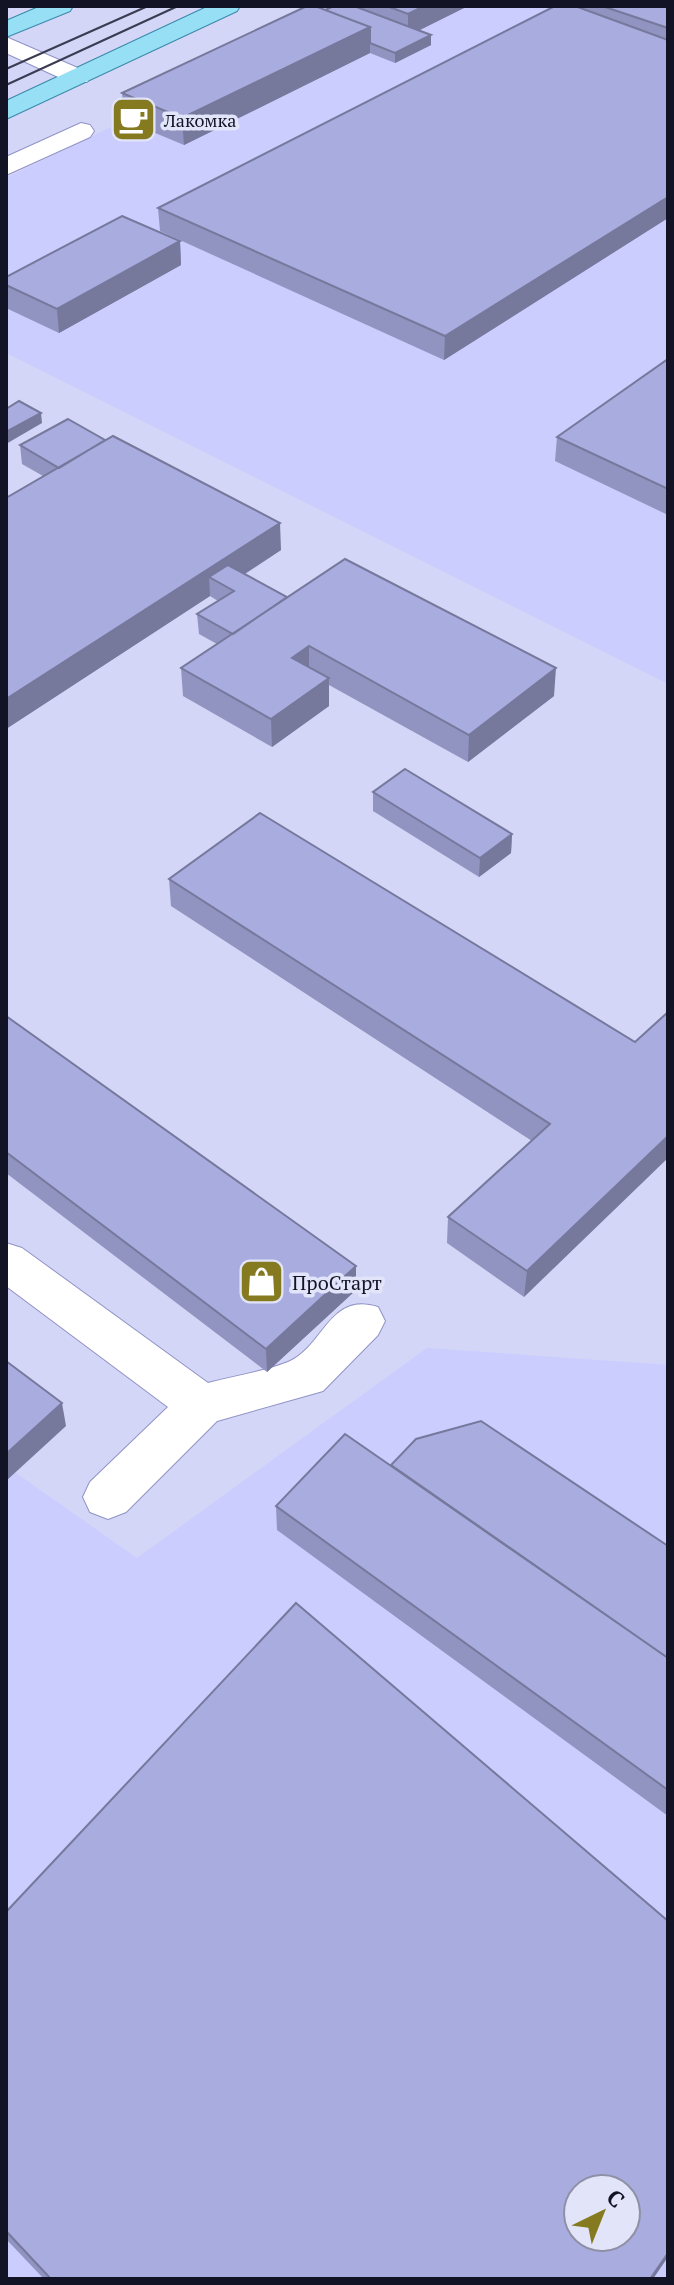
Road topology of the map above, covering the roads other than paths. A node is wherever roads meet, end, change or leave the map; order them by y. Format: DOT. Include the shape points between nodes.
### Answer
graph roads {
  1 [pos="61,6"];
  2 [pos="228,6"];
  3 [pos="6,30"];
  4 [pos="6,44"];
  5 [pos="78,77"];
  6 [pos="6,111"];
  7 [pos="81,131"];
  8 [pos="6,167"];
  9 [pos="6,1261"];
  10 [pos="361,1321"];
  11 [pos="202,1405"];
  12 [pos="108,1497"];
  1 -- 3 [label="main road"];
  2 -- 5 [label="main road"];
  4 -- 5 [label="street"];
  5 -- 6 [label="main road"];
  7 -- 8 [label="street"];
  9 -- 11 [label="street"];
  10 -- 11 [label="street" via="306,1377"];
  11 -- 12 [label="street"];
}
